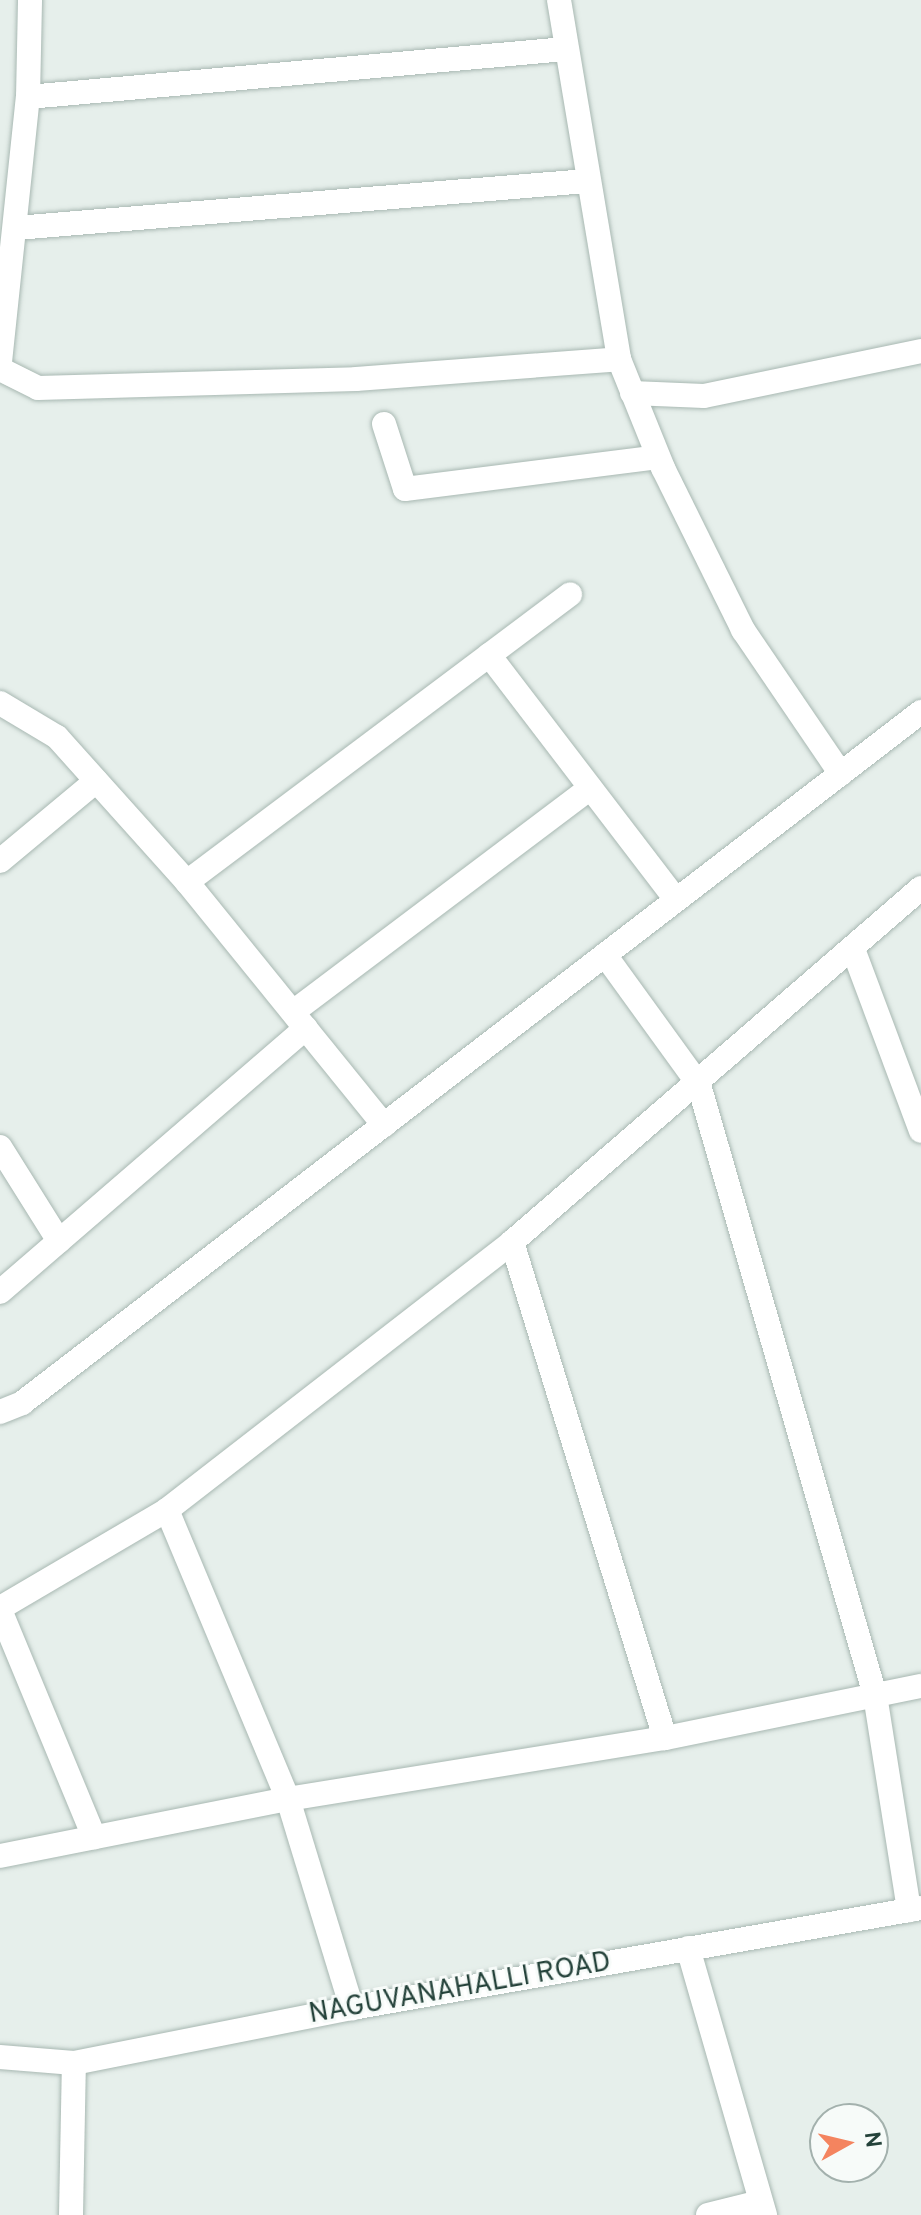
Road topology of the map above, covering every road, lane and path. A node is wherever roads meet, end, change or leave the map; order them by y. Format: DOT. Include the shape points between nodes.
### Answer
graph roads {
  1 [pos="30,0"];
  2 [pos="559,0"];
  3 [pos="566,49"];
  4 [pos="28,97"];
  5 [pos="587,181"];
  6 [pos="16,228"];
  7 [pos="921,351"];
  8 [pos="619,359"];
  9 [pos="0,362"];
  10 [pos="0,369"];
  11 [pos="632,393"];
  12 [pos="384,424"];
  13 [pos="658,457"];
  14 [pos="570,594"];
  15 [pos="489,655"];
  16 [pos="0,703"];
  17 [pos="921,712"];
  18 [pos="841,774"];
  19 [pos="96,781"];
  20 [pos="590,788"];
  21 [pos="0,861"];
  22 [pos="187,882"];
  23 [pos="921,888"];
  24 [pos="676,900"];
  25 [pos="853,949"];
  26 [pos="605,955"];
  27 [pos="299,1020"];
  28 [pos="699,1085"];
  29 [pos="384,1125"];
  30 [pos="921,1131"];
  31 [pos="0,1147"];
  32 [pos="59,1241"];
  33 [pos="512,1242"];
  34 [pos="0,1292"];
  35 [pos="0,1412"];
  36 [pos="167,1510"];
  37 [pos="0,1609"];
  38 [pos="921,1686"];
  39 [pos="875,1695"];
  40 [pos="665,1738"];
  41 [pos="288,1799"];
  42 [pos="94,1837"];
  43 [pos="0,1856"];
  44 [pos="915,1909"];
  45 [pos="688,1948"];
  46 [pos="352,2008"];
  47 [pos="0,2057"];
  48 [pos="74,2063"];
  49 [pos="763,2209"];
  50 [pos="71,2215"];
  51 [pos="708,2215"];
  1 -- 4 [label="street"];
  2 -- 3 [label="street"];
  3 -- 4 [label="street"];
  3 -- 5 [label="street"];
  4 -- 6 [label="street"];
  5 -- 6 [label="street"];
  5 -- 8 [label="street"];
  6 -- 9 [label="street"];
  7 -- 11 [label="street" via="704,396"];
  8 -- 10 [label="street" via="356,379 38,388"];
  8 -- 11 [label="street"];
  11 -- 13 [label="street"];
  12 -- 13 [label="street" via="405,489"];
  13 -- 18 [label="street" via="743,630"];
  14 -- 15 [label="street"];
  15 -- 20 [label="street"];
  15 -- 22 [label="street"];
  16 -- 19 [label="street" via="57,737"];
  17 -- 18 [label="street"];
  18 -- 24 [label="street"];
  19 -- 21 [label="street"];
  19 -- 22 [label="street"];
  20 -- 24 [label="street"];
  20 -- 27 [label="street"];
  22 -- 27 [label="street"];
  23 -- 25 [label="street"];
  24 -- 26 [label="street"];
  25 -- 28 [label="street"];
  25 -- 30 [label="street"];
  26 -- 28 [label="street"];
  26 -- 29 [label="street"];
  27 -- 29 [label="street"];
  27 -- 32 [label="street"];
  28 -- 33 [label="street"];
  28 -- 39 [label="street"];
  29 -- 35 [label="street" via="22,1403"];
  31 -- 32 [label="street"];
  32 -- 34 [label="street"];
  33 -- 36 [label="street"];
  33 -- 40 [label="street"];
  36 -- 37 [label="street"];
  36 -- 41 [label="street"];
  37 -- 42 [label="street"];
  38 -- 39 [label="street"];
  39 -- 40 [label="street"];
  39 -- 44 [label="street"];
  40 -- 41 [label="street"];
  41 -- 42 [label="street"];
  41 -- 46 [label="street"];
  42 -- 43 [label="street"];
  44 -- 45 [label="street, NAGUVANAHALLI ROAD"];
  45 -- 46 [label="street, NAGUVANAHALLI ROAD"];
  45 -- 49 [label="street"];
  46 -- 48 [label="street, NAGUVANAHALLI ROAD"];
  47 -- 48 [label="street, NAGUVANAHALLI ROAD"];
  48 -- 50 [label="street"];
  49 -- 51 [label="street"];
}
